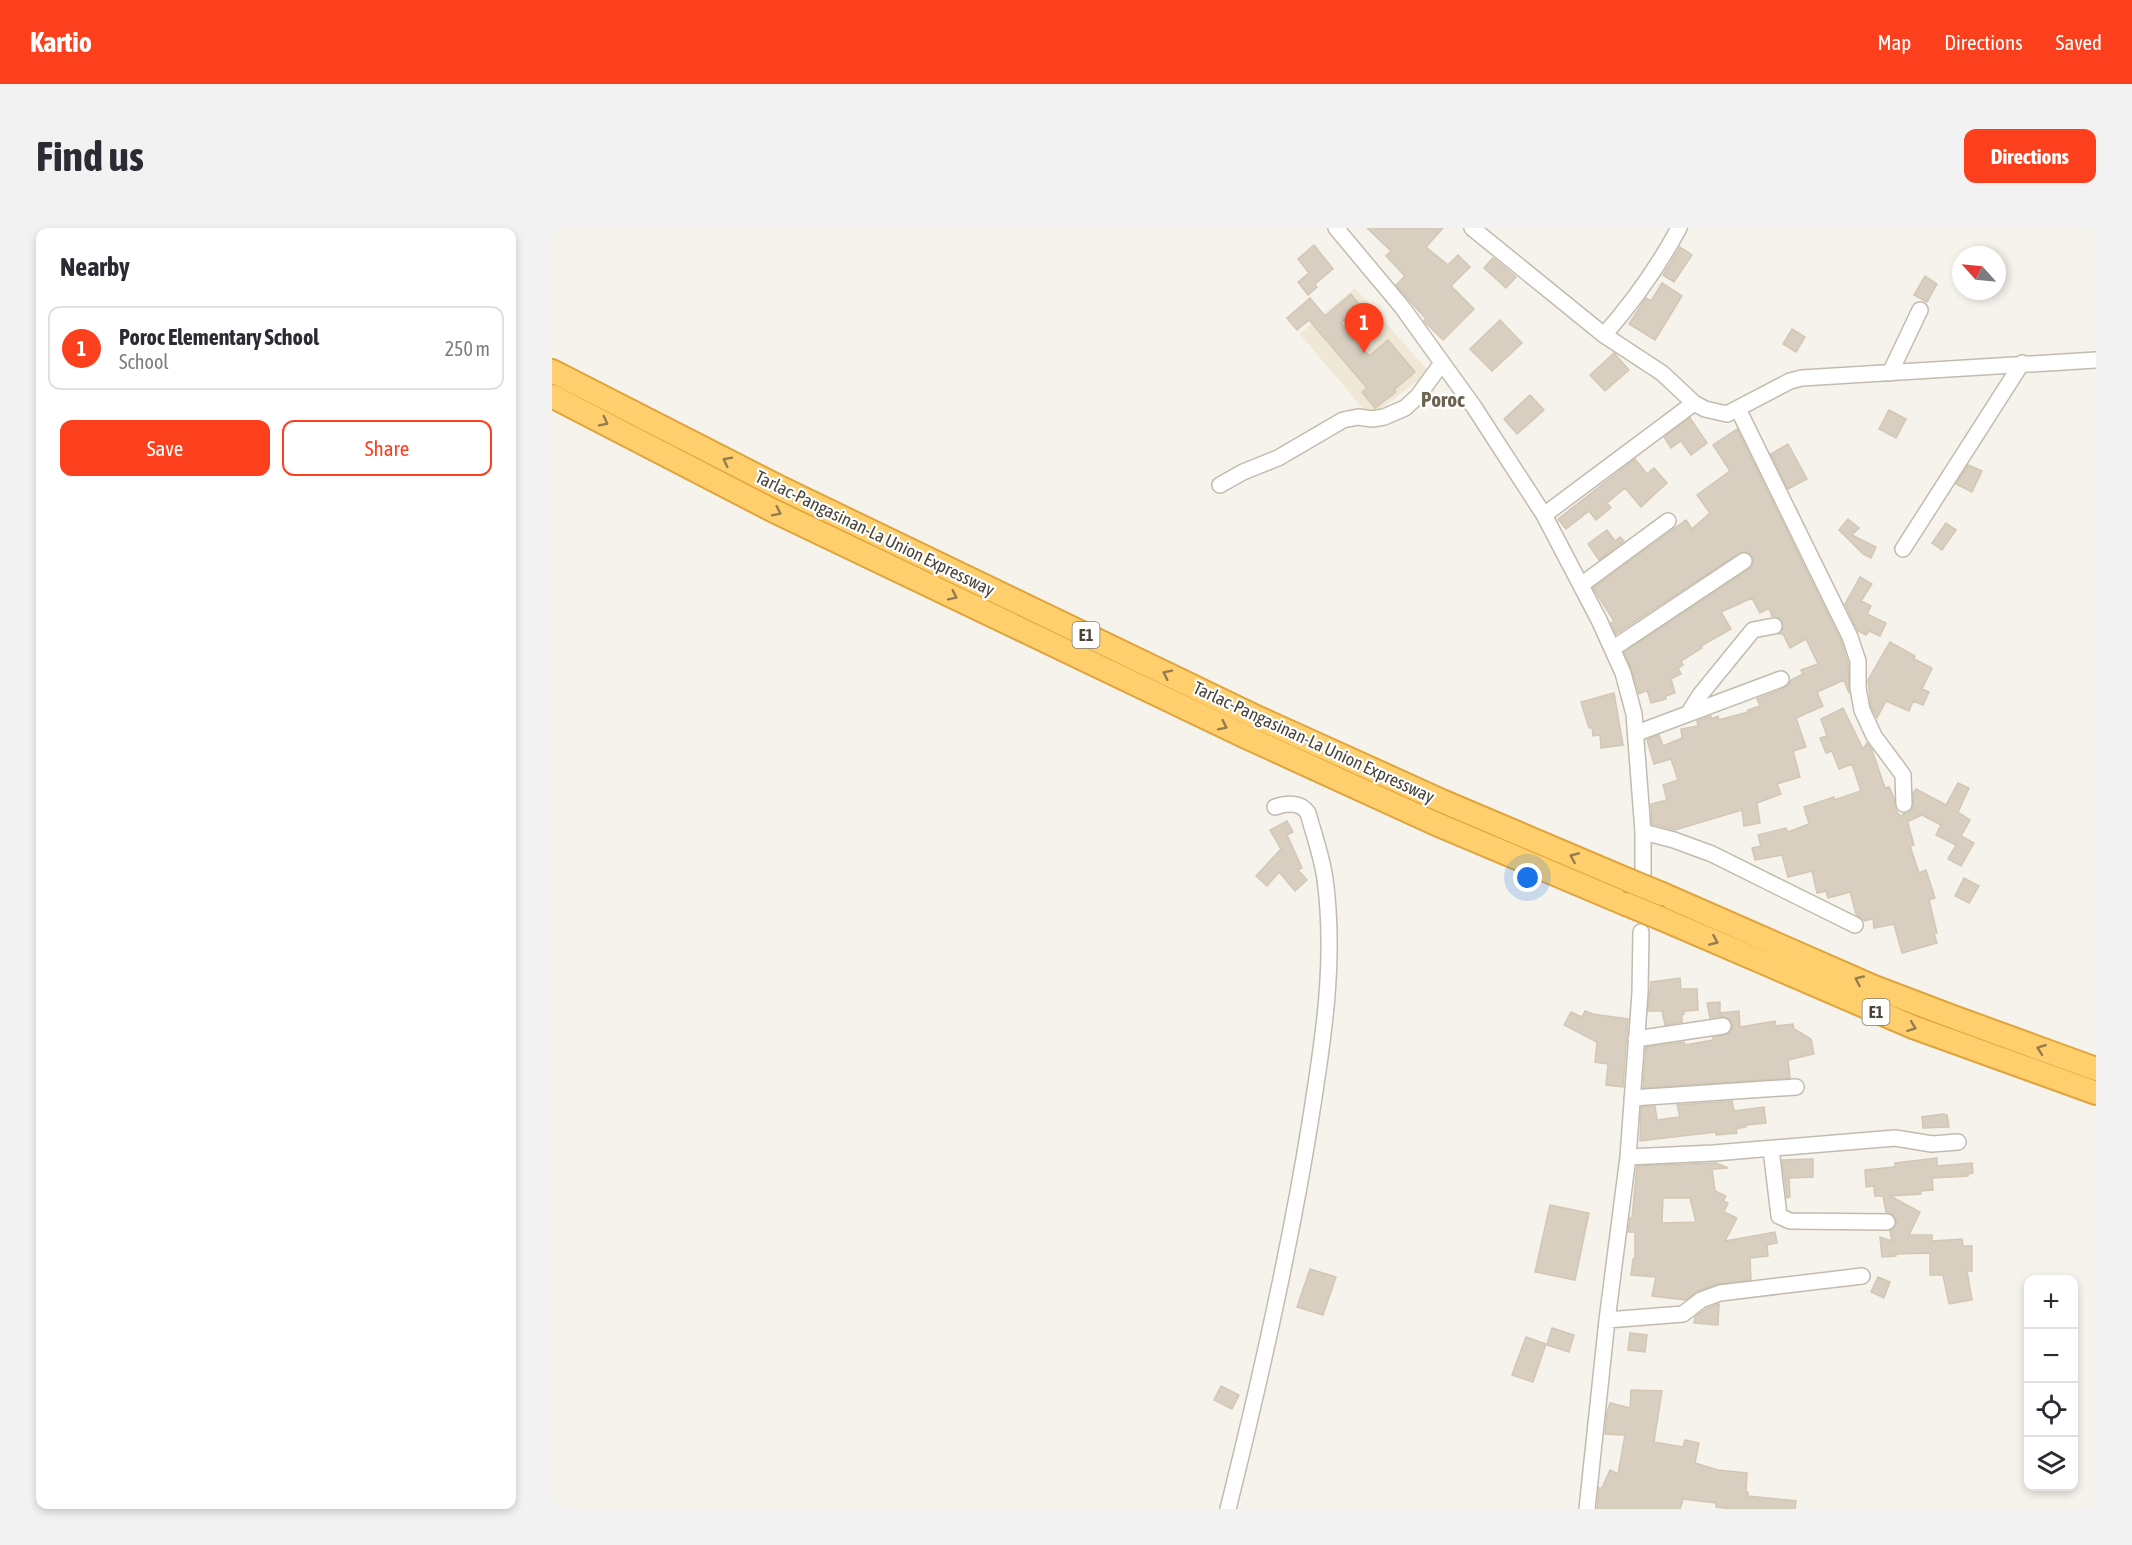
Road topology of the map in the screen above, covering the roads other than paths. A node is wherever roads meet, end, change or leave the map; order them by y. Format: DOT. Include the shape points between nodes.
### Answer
graph roads {
  1 [pos="1336,228"];
  2 [pos="1472,228"];
  3 [pos="1679,228"];
  4 [pos="1920,310"];
  5 [pos="1604,334"];
  6 [pos="2096,360"];
  7 [pos="1442,363"];
  8 [pos="2022,363"];
  9 [pos="552,371"];
  10 [pos="1890,373"];
  11 [pos="552,396"];
  12 [pos="1694,403"];
  13 [pos="1738,409"];
  14 [pos="1220,485"];
  15 [pos="1544,515"];
  16 [pos="1668,521"];
  17 [pos="1903,549"];
  18 [pos="1744,561"];
  19 [pos="1581,585"];
  20 [pos="1774,626"];
  21 [pos="1612,649"];
  22 [pos="1781,679"];
  23 [pos="1688,714"];
  24 [pos="1637,733"];
  25 [pos="1904,804"];
  26 [pos="1275,807"];
  27 [pos="1644,832"];
  28 [pos="1636,878"];
  29 [pos="1855,925"];
  30 [pos="1641,932"];
  31 [pos="1724,1026"];
  32 [pos="1636,1039"];
  33 [pos="2096,1069"];
  34 [pos="1796,1088"];
  35 [pos="2096,1093"];
  36 [pos="1632,1098"];
  37 [pos="1958,1142"];
  38 [pos="1771,1149"];
  39 [pos="1628,1157"];
  40 [pos="1887,1222"];
  41 [pos="1862,1276"];
  42 [pos="1607,1320"];
  43 [pos="1228,1509"];
  44 [pos="1587,1509"];
  1 -- 7 [label="street" via="1402,307"];
  2 -- 5 [label="street"];
  3 -- 5 [label="street" via="1633,302"];
  4 -- 10 [label="street"];
  5 -- 12 [label="street" via="1662,373"];
  6 -- 8 [label="street"];
  7 -- 14 [label="street" via="1405,408 1384,417 1343,420 1278,458"];
  7 -- 15 [label="street"];
  8 -- 10 [label="street"];
  8 -- 17 [label="street"];
  28 -- 9 [label="highway, Tarlac-Pangasinan-La Union Expressway / E1, one-way" via="1442,801 1252,715 781,488"];
  10 -- 13 [label="street" via="1802,378"];
  11 -- 35 [label="highway, Tarlac-Pangasinan-La Union Expressway / E1, one-way, bridge" via="774,511 1434,823 1913,1027"];
  12 -- 13 [label="street" via="1716,413"];
  12 -- 15 [label="street"];
  13 -- 25 [label="street" via="1850,637 1858,661 1862,710 1874,736 1903,775"];
  15 -- 19 [label="street"];
  16 -- 19 [label="street"];
  18 -- 21 [label="street"];
  19 -- 21 [label="street"];
  20 -- 23 [label="street" via="1753,630"];
  21 -- 24 [label="street" via="1630,695"];
  22 -- 23 [label="street"];
  23 -- 24 [label="street"];
  24 -- 27 [label="street"];
  26 -- 43 [label="street" via="1304,807 1325,878 1330,938 1325,1028 1285,1261"];
  27 -- 28 [label="street"];
  27 -- 29 [label="street" via="1712,854"];
  33 -- 28 [label="highway, Tarlac-Pangasinan-La Union Expressway / E1, one-way, bridge" via="1874,987 1662,894"];
  30 -- 32 [label="street"];
  31 -- 32 [label="street"];
  32 -- 36 [label="street"];
  34 -- 36 [label="street"];
  36 -- 39 [label="street"];
  37 -- 38 [label="street" via="1932,1144 1895,1138"];
  38 -- 39 [label="street"];
  38 -- 40 [label="street" via="1779,1216 1797,1221"];
  39 -- 42 [label="street"];
  41 -- 42 [label="street" via="1719,1293 1701,1300 1683,1314"];
  42 -- 44 [label="street"];
}
